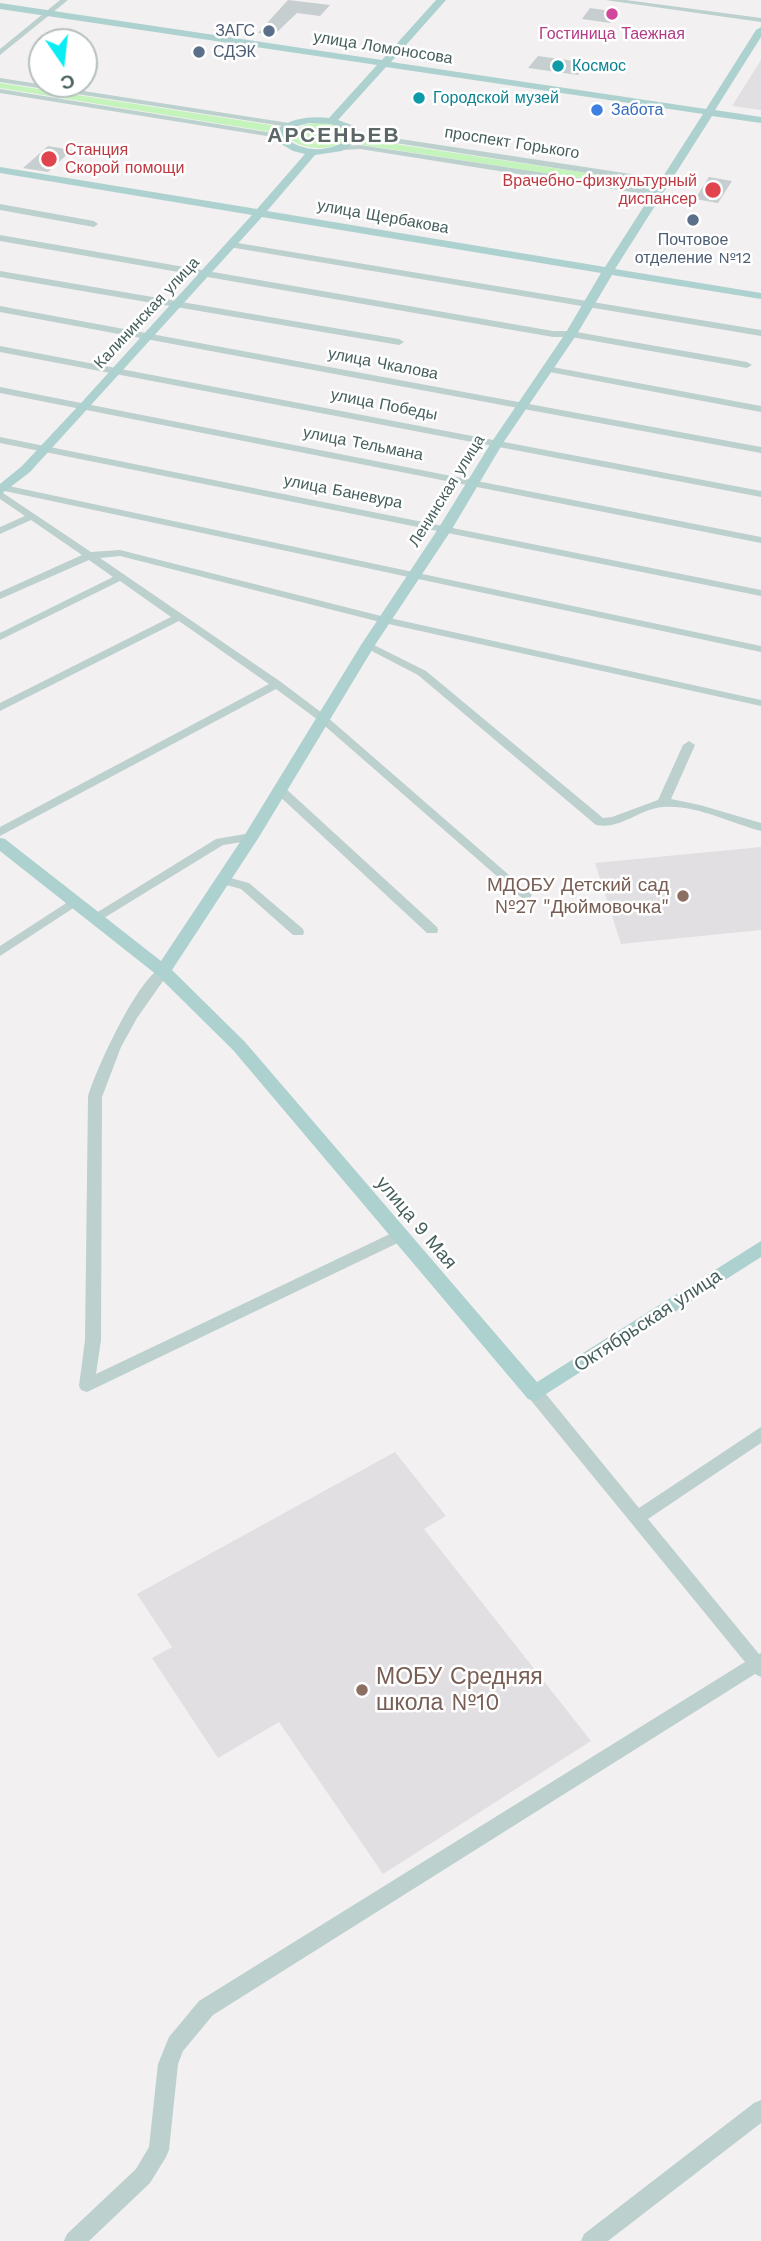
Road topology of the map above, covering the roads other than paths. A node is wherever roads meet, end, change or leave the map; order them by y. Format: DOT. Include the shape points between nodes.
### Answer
graph roads {
  1 [pos="64,0"];
  2 [pos="441,0"];
  3 [pos="609,0"];
  4 [pos="0,6"];
  5 [pos="47,14"];
  6 [pos="761,20"];
  7 [pos="761,30"];
  8 [pos="0,53"];
  9 [pos="386,64"];
  10 [pos="0,80"];
  11 [pos="0,90"];
  12 [pos="708,112"];
  13 [pos="333,120"];
  14 [pos="761,120"];
  15 [pos="289,125"];
  16 [pos="354,134"];
  17 [pos="279,136"];
  18 [pos="342,148"];
  19 [pos="312,152"];
  20 [pos="0,170"];
  21 [pos="661,188"];
  22 [pos="0,207"];
  23 [pos="259,212"];
  24 [pos="94,224"];
  25 [pos="0,238"];
  26 [pos="232,245"];
  27 [pos="608,271"];
  28 [pos="0,274"];
  29 [pos="204,275"];
  30 [pos="761,296"];
  31 [pos="588,303"];
  32 [pos="175,305"];
  33 [pos="0,309"];
  34 [pos="761,333"];
  35 [pos="571,334"];
  36 [pos="148,336"];
  37 [pos="399,342"];
  38 [pos="0,349"];
  39 [pos="747,365"];
  40 [pos="547,369"];
  41 [pos="115,371"];
  42 [pos="0,390"];
  43 [pos="85,406"];
  44 [pos="521,406"];
  45 [pos="761,409"];
  46 [pos="0,440"];
  47 [pos="497,443"];
  48 [pos="45,448"];
  49 [pos="761,450"];
  50 [pos="473,482"];
  51 [pos="1,491"];
  52 [pos="761,494"];
  53 [pos="32,516"];
  54 [pos="445,529"];
  55 [pos="0,531"];
  56 [pos="761,540"];
  57 [pos="90,555"];
  58 [pos="415,574"];
  59 [pos="121,576"];
  60 [pos="761,593"];
  61 [pos="0,596"];
  62 [pos="177,618"];
  63 [pos="384,620"];
  64 [pos="0,637"];
  65 [pos="368,645"];
  66 [pos="761,649"];
  67 [pos="277,684"];
  68 [pos="761,703"];
  69 [pos="0,708"];
  70 [pos="322,718"];
  71 [pos="689,745"];
  72 [pos="280,790"];
  73 [pos="663,803"];
  74 [pos="761,827"];
  75 [pos="0,832"];
  76 [pos="251,837"];
  77 [pos="0,843"];
  78 [pos="223,880"];
  79 [pos="526,895"];
  80 [pos="74,902"];
  81 [pos="94,918"];
  82 [pos="432,930"];
  83 [pos="298,932"];
  84 [pos="0,952"];
  85 [pos="163,971"];
  86 [pos="399,1236"];
  87 [pos="761,1248"];
  88 [pos="535,1393"];
  89 [pos="761,1434"];
  90 [pos="639,1517"];
  91 [pos="760,1665"];
  92 [pos="761,2110"];
  93 [pos="74,2241"];
  94 [pos="590,2241"];
  1 -- 5 [label="street"];
  2 -- 9 [label="main road"];
  3 -- 6 [label="street"];
  4 -- 5 [label="main road, улица Ломоносова"];
  5 -- 8 [label="street"];
  5 -- 9 [label="main road, улица Ломоносова"];
  7 -- 12 [label="main road, Ленинская улица"];
  9 -- 12 [label="main road, улица Ломоносова"];
  9 -- 13 [label="main road"];
  10 -- 15 [label="street"];
  11 -- 17 [label="street"];
  12 -- 14 [label="main road, улица Ломоносова"];
  12 -- 21 [label="main road, Ленинская улица"];
  13 -- 15 [label="main road"];
  13 -- 16 [label="main road, проспект Горького" via="353,129"];
  15 -- 17 [label="main road"];
  16 -- 18 [label="main road"];
  16 -- 21 [label="street, проспект Горького"];
  17 -- 19 [label="main road" via="289,147"];
  18 -- 19 [label="main road, проспект Горького"];
  18 -- 21 [label="street, проспект Горького"];
  19 -- 23 [label="main road, Калининская улица"];
  20 -- 23 [label="main road, улица Щербакова"];
  21 -- 27 [label="main road, Ленинская улица"];
  22 -- 24 [label="street"];
  23 -- 26 [label="main road, Калининская улица"];
  23 -- 27 [label="main road, улица Щербакова"];
  25 -- 29 [label="street"];
  26 -- 29 [label="main road, Калининская улица"];
  26 -- 31 [label="street"];
  27 -- 30 [label="main road, улица Щербакова"];
  27 -- 31 [label="main road, Ленинская улица"];
  28 -- 32 [label="street"];
  29 -- 32 [label="main road, Калининская улица"];
  29 -- 35 [label="street"];
  31 -- 34 [label="street"];
  31 -- 35 [label="main road, Ленинская улица"];
  32 -- 36 [label="main road, Калининская улица"];
  32 -- 37 [label="street"];
  33 -- 36 [label="street, улица Чкалова"];
  35 -- 39 [label="street"];
  35 -- 40 [label="main road, Ленинская улица"];
  36 -- 41 [label="main road, Калининская улица"];
  36 -- 44 [label="street, улица Чкалова"];
  38 -- 41 [label="street, улица Победы"];
  40 -- 44 [label="main road, Ленинская улица"];
  40 -- 45 [label="street"];
  41 -- 43 [label="main road, Калининская улица"];
  41 -- 47 [label="street, улица Победы"];
  42 -- 43 [label="street, улица Тельмана"];
  43 -- 48 [label="main road, Калининская улица"];
  43 -- 50 [label="street, улица Тельмана"];
  44 -- 47 [label="main road, Ленинская улица"];
  44 -- 49 [label="street, улица Чкалова"];
  46 -- 48 [label="street, улица Баневура"];
  47 -- 50 [label="main road, Ленинская улица"];
  47 -- 52 [label="street, улица Победы"];
  48 -- 51 [label="main road, Калининская улица"];
  48 -- 54 [label="street, улица Баневура"];
  50 -- 54 [label="main road, Ленинская улица"];
  50 -- 56 [label="street, улица Тельмана"];
  51 -- 53 [label="street"];
  51 -- 58 [label="street"];
  53 -- 55 [label="street"];
  53 -- 57 [label="street"];
  54 -- 58 [label="main road, Ленинская улица"];
  54 -- 60 [label="street, улица Баневура"];
  57 -- 59 [label="street"];
  57 -- 61 [label="street"];
  57 -- 63 [label="street" via="120,553"];
  58 -- 63 [label="main road, Ленинская улица"];
  58 -- 66 [label="street"];
  59 -- 62 [label="street"];
  59 -- 64 [label="street"];
  62 -- 67 [label="street"];
  62 -- 69 [label="street"];
  63 -- 65 [label="main road, Ленинская улица"];
  63 -- 68 [label="street"];
  65 -- 70 [label="main road, Ленинская улица"];
  65 -- 73 [label="street" via="422,673 600,821 607,823"];
  67 -- 70 [label="street"];
  67 -- 75 [label="street"];
  70 -- 72 [label="main road, Ленинская улица"];
  70 -- 79 [label="street"];
  71 -- 73 [label="street"];
  72 -- 76 [label="main road, Ленинская улица"];
  72 -- 82 [label="street"];
  73 -- 74 [label="street"];
  76 -- 78 [label="main road, Ленинская улица"];
  76 -- 81 [label="street" via="220,842"];
  77 -- 80 [label="main road, улица 9 Мая"];
  78 -- 83 [label="street" via="245,886"];
  78 -- 85 [label="main road, Ленинская улица"];
  80 -- 81 [label="main road, улица 9 Мая"];
  80 -- 84 [label="street"];
  81 -- 85 [label="main road, улица 9 Мая"];
  85 -- 86 [label="main road, улица 9 Мая" via="239,1046"];
  85 -- 86 [label="street" via="125,1030 99,1079 95,1097 93,1340 88,1386"];
  86 -- 88 [label="main road, улица 9 Мая"];
  87 -- 88 [label="main road, Октябрьская улица"];
  88 -- 90 [label="street, улица 9 Мая"];
  89 -- 90 [label="street"];
  90 -- 91 [label="street, улица 9 Мая"];
  91 -- 93 [label="street" via="206,2008 176,2044 168,2064 159,2150 143,2175"];
  92 -- 94 [label="street"];
}
